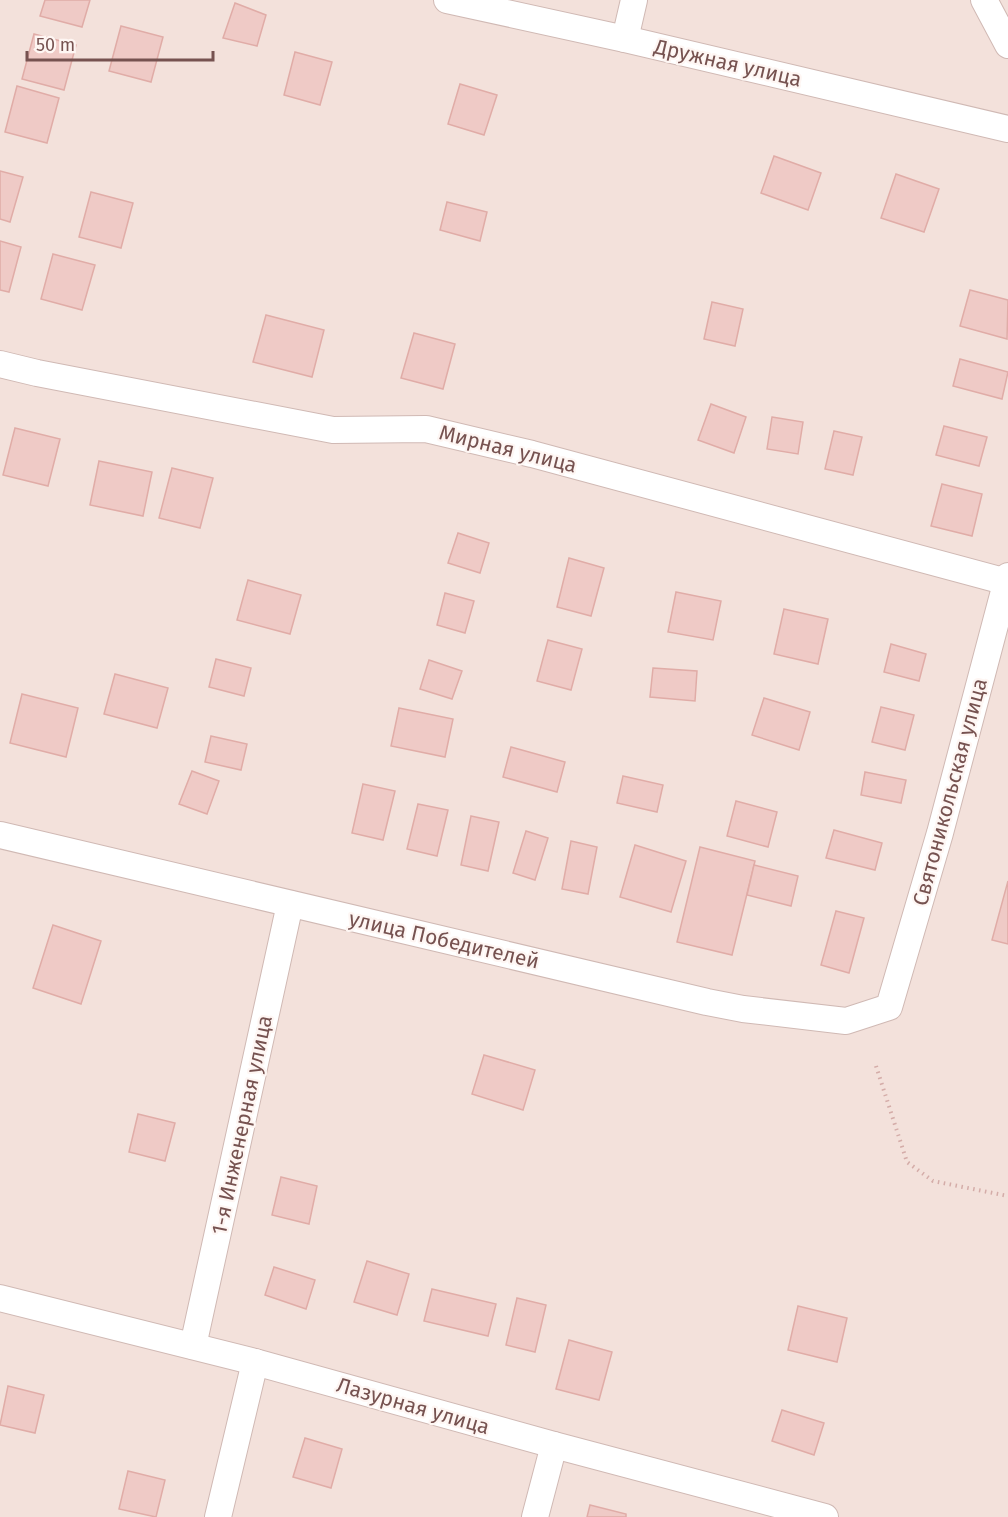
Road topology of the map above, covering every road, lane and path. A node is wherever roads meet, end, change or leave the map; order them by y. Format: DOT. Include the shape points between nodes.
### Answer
graph roads {
  1 [pos="447,0"];
  2 [pos="634,0"];
  3 [pos="984,0"];
  4 [pos="625,39"];
  5 [pos="1008,45"];
  6 [pos="1008,129"];
  7 [pos="0,364"];
  8 [pos="1007,579"];
  9 [pos="0,835"];
  10 [pos="290,904"];
  11 [pos="889,1007"];
  12 [pos="876,1066"];
  13 [pos="1008,1196"];
  14 [pos="0,1298"];
  15 [pos="193,1346"];
  16 [pos="255,1362"];
  17 [pos="554,1445"];
  18 [pos="792,1513"];
  19 [pos="218,1517"];
  20 [pos="535,1517"];
  21 [pos="825,1517"];
  1 -- 4 [label="street, Дружная улица"];
  2 -- 4 [label="street"];
  3 -- 5 [label="street"];
  4 -- 6 [label="street, Дружная улица"];
  7 -- 8 [label="street, Мирная улица" via="333,430 426,429"];
  8 -- 11 [label="street, Святоникольская улица"];
  9 -- 10 [label="street, улица Победителей"];
  10 -- 11 [label="street, улица Победителей" via="743,1009 846,1021"];
  10 -- 15 [label="street, 1-я Инженерная улица"];
  12 -- 13 [label="path" via="907,1162 933,1181"];
  14 -- 15 [label="street, Лазурная улица"];
  15 -- 16 [label="street, Лазурная улица"];
  16 -- 17 [label="street, Лазурная улица"];
  16 -- 19 [label="street"];
  17 -- 18 [label="street, Лазурная улица"];
  17 -- 20 [label="street"];
  18 -- 21 [label="street, Лазурная улица"];
}
